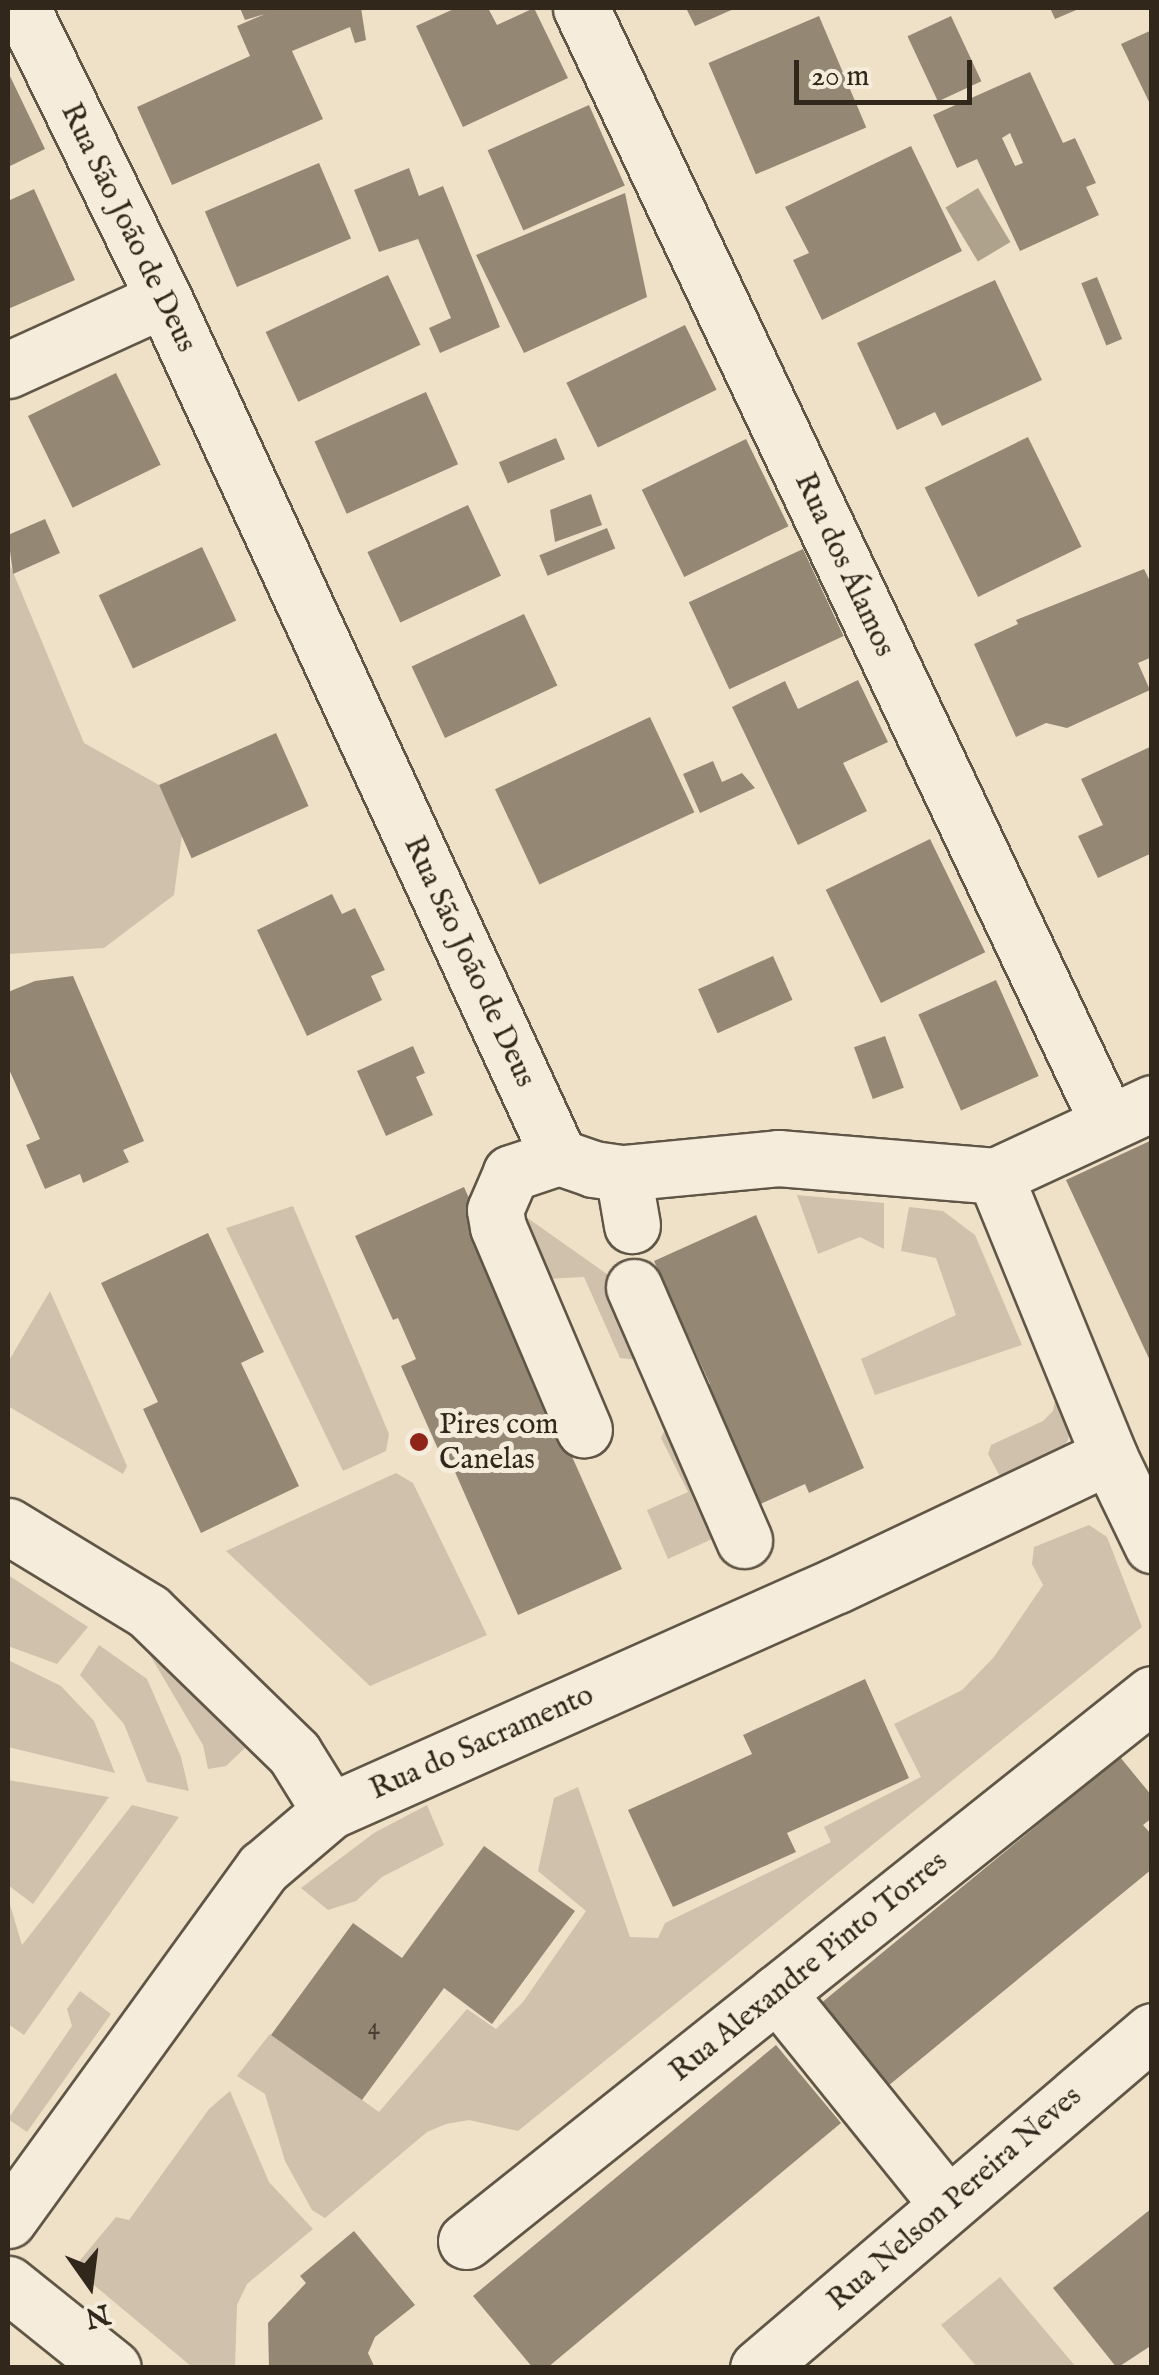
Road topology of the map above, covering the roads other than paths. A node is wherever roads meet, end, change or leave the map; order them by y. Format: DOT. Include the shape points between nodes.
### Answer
graph roads {
  1 [pos="22,8"];
  2 [pos="581,8"];
  3 [pos="164,299"];
  4 [pos="8,370"];
  5 [pos="1130,1113"];
  6 [pos="559,1157"];
  7 [pos="995,1176"];
  8 [pos="634,1286"];
  9 [pos="584,1430"];
  10 [pos="1109,1456"];
  11 [pos="8,1526"];
  12 [pos="744,1540"];
  13 [pos="1152,1545"];
  14 [pos="1152,1694"];
  15 [pos="330,1810"];
  16 [pos="776,1993"];
  17 [pos="1152,2031"];
  18 [pos="948,2205"];
  19 [pos="8,2220"];
  20 [pos="466,2241"];
  21 [pos="8,2284"];
  22 [pos="113,2368"];
  23 [pos="758,2368"];
  1 -- 3 [label="street, Rua São João de Deus"];
  2 -- 5 [label="street, Rua dos Álamos"];
  3 -- 4 [label="street"];
  3 -- 6 [label="street, Rua São João de Deus"];
  5 -- 7 [label="street"];
  6 -- 7 [label="street" via="627,1199 778,1158"];
  6 -- 9 [label="street" via="510,1173 495,1210"];
  7 -- 10 [label="street"];
  8 -- 12 [label="street"];
  10 -- 13 [label="street"];
  10 -- 15 [label="street, Rua do Sacramento" via="808,1599"];
  11 -- 15 [label="street" via="148,1610 294,1753"];
  14 -- 16 [label="street, Rua Alexandre Pinto Torres"];
  15 -- 19 [label="street, Rua do Sacramento" via="263,1868"];
  16 -- 18 [label="street"];
  16 -- 20 [label="street, Rua Alexandre Pinto Torres"];
  17 -- 18 [label="street, Rua Nelson Pereira Neves"];
  18 -- 23 [label="street, Rua Nelson Pereira Neves"];
  21 -- 22 [label="street"];
}
